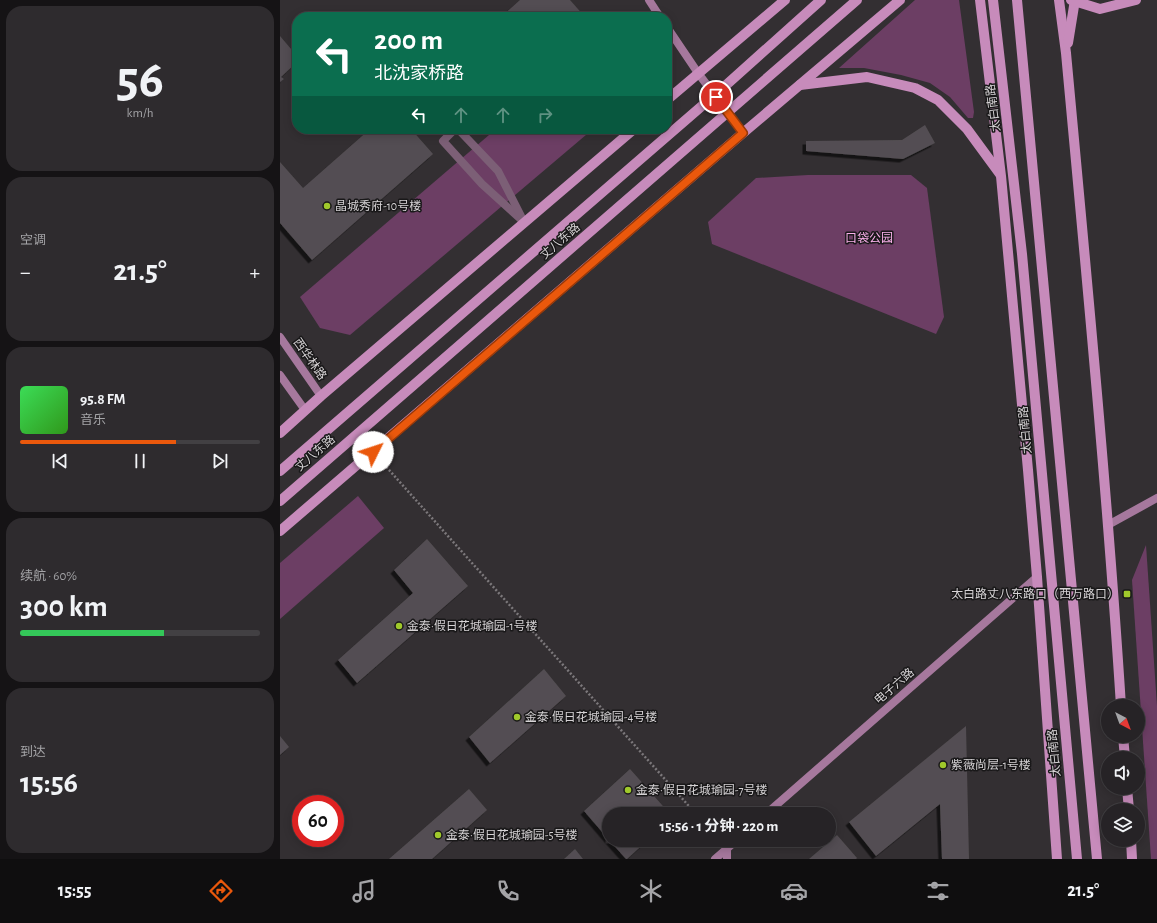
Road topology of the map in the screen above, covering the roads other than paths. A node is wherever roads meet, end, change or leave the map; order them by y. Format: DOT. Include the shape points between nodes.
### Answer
graph roads {
  1 [pos="649,0"];
  2 [pos="784,0"];
  3 [pos="821,0"];
  4 [pos="857,0"];
  5 [pos="900,0"];
  6 [pos="980,0"];
  7 [pos="993,0"];
  8 [pos="1017,0"];
  9 [pos="1059,0"];
  10 [pos="1072,0"];
  11 [pos="1075,0"];
  12 [pos="1136,0"];
  13 [pos="657,12"];
  14 [pos="672,34"];
  15 [pos="1066,53"];
  16 [pos="698,73"];
  17 [pos="800,85"];
  18 [pos="672,96"];
  19 [pos="672,132"];
  20 [pos="743,133"];
  21 [pos="451,134"];
  22 [pos="462,134"];
  23 [pos="628,134"];
  24 [pos="669,134"];
  25 [pos="1002,176"];
  26 [pos="524,222"];
  27 [pos="280,336"];
  28 [pos="280,375"];
  29 [pos="321,396"];
  30 [pos="305,410"];
  31 [pos="280,433"];
  32 [pos="280,470"];
  33 [pos="1157,498"];
  34 [pos="280,501"];
  35 [pos="1108,525"];
  36 [pos="280,531"];
  37 [pos="1037,577"];
  38 [pos="1121,699"];
  39 [pos="774,807"];
  40 [pos="1131,847"];
  41 [pos="727,849"];
  42 [pos="715,859"];
  43 [pos="727,859"];
  44 [pos="1057,859"];
  45 [pos="1077,859"];
  46 [pos="1097,859"];
  47 [pos="1132,859"];
  1 -- 13 [label="street"];
  2 -- 16 [label="main road"];
  3 -- 19 [label="main road, 丈八东路, bridge"];
  4 -- 34 [label="main road, 丈八东路, bridge"];
  5 -- 17 [label="main road"];
  6 -- 25 [label="main road, 太白南路"];
  7 -- 45 [label="main road, 太白南路" via="1023,262"];
  8 -- 46 [label="main road"];
  9 -- 15 [label="main road"];
  10 -- 12 [label="main road, bridge" via="1100,9"];
  11 -- 15 [label="main road"];
  14 -- 16 [label="street"];
  15 -- 35 [label="main road"];
  16 -- 18 [label="main road"];
  16 -- 20 [label="street"];
  17 -- 20 [label="main road"];
  17 -- 25 [label="main road" via="867,77 915,88 938,100 966,129"];
  20 -- 36 [label="main road"];
  21 -- 26 [label="street" via="443,141 482,184"];
  22 -- 26 [label="street" via="498,171"];
  23 -- 26 [label="main road"];
  24 -- 32 [label="main road, 丈八东路, bridge"];
  25 -- 37 [label="main road, 太白南路"];
  26 -- 29 [label="main road"];
  27 -- 29 [label="street, 西华林路"];
  28 -- 30 [label="street"];
  29 -- 30 [label="main road"];
  30 -- 31 [label="main road"];
  33 -- 35 [label="street"];
  35 -- 38 [label="main road"];
  37 -- 39 [label="street, 电子六路"];
  37 -- 44 [label="main road, 太白南路"];
  40 -- 47 [label="main road"];
  41 -- 42 [label="street"];
  41 -- 43 [label="street"];
}
